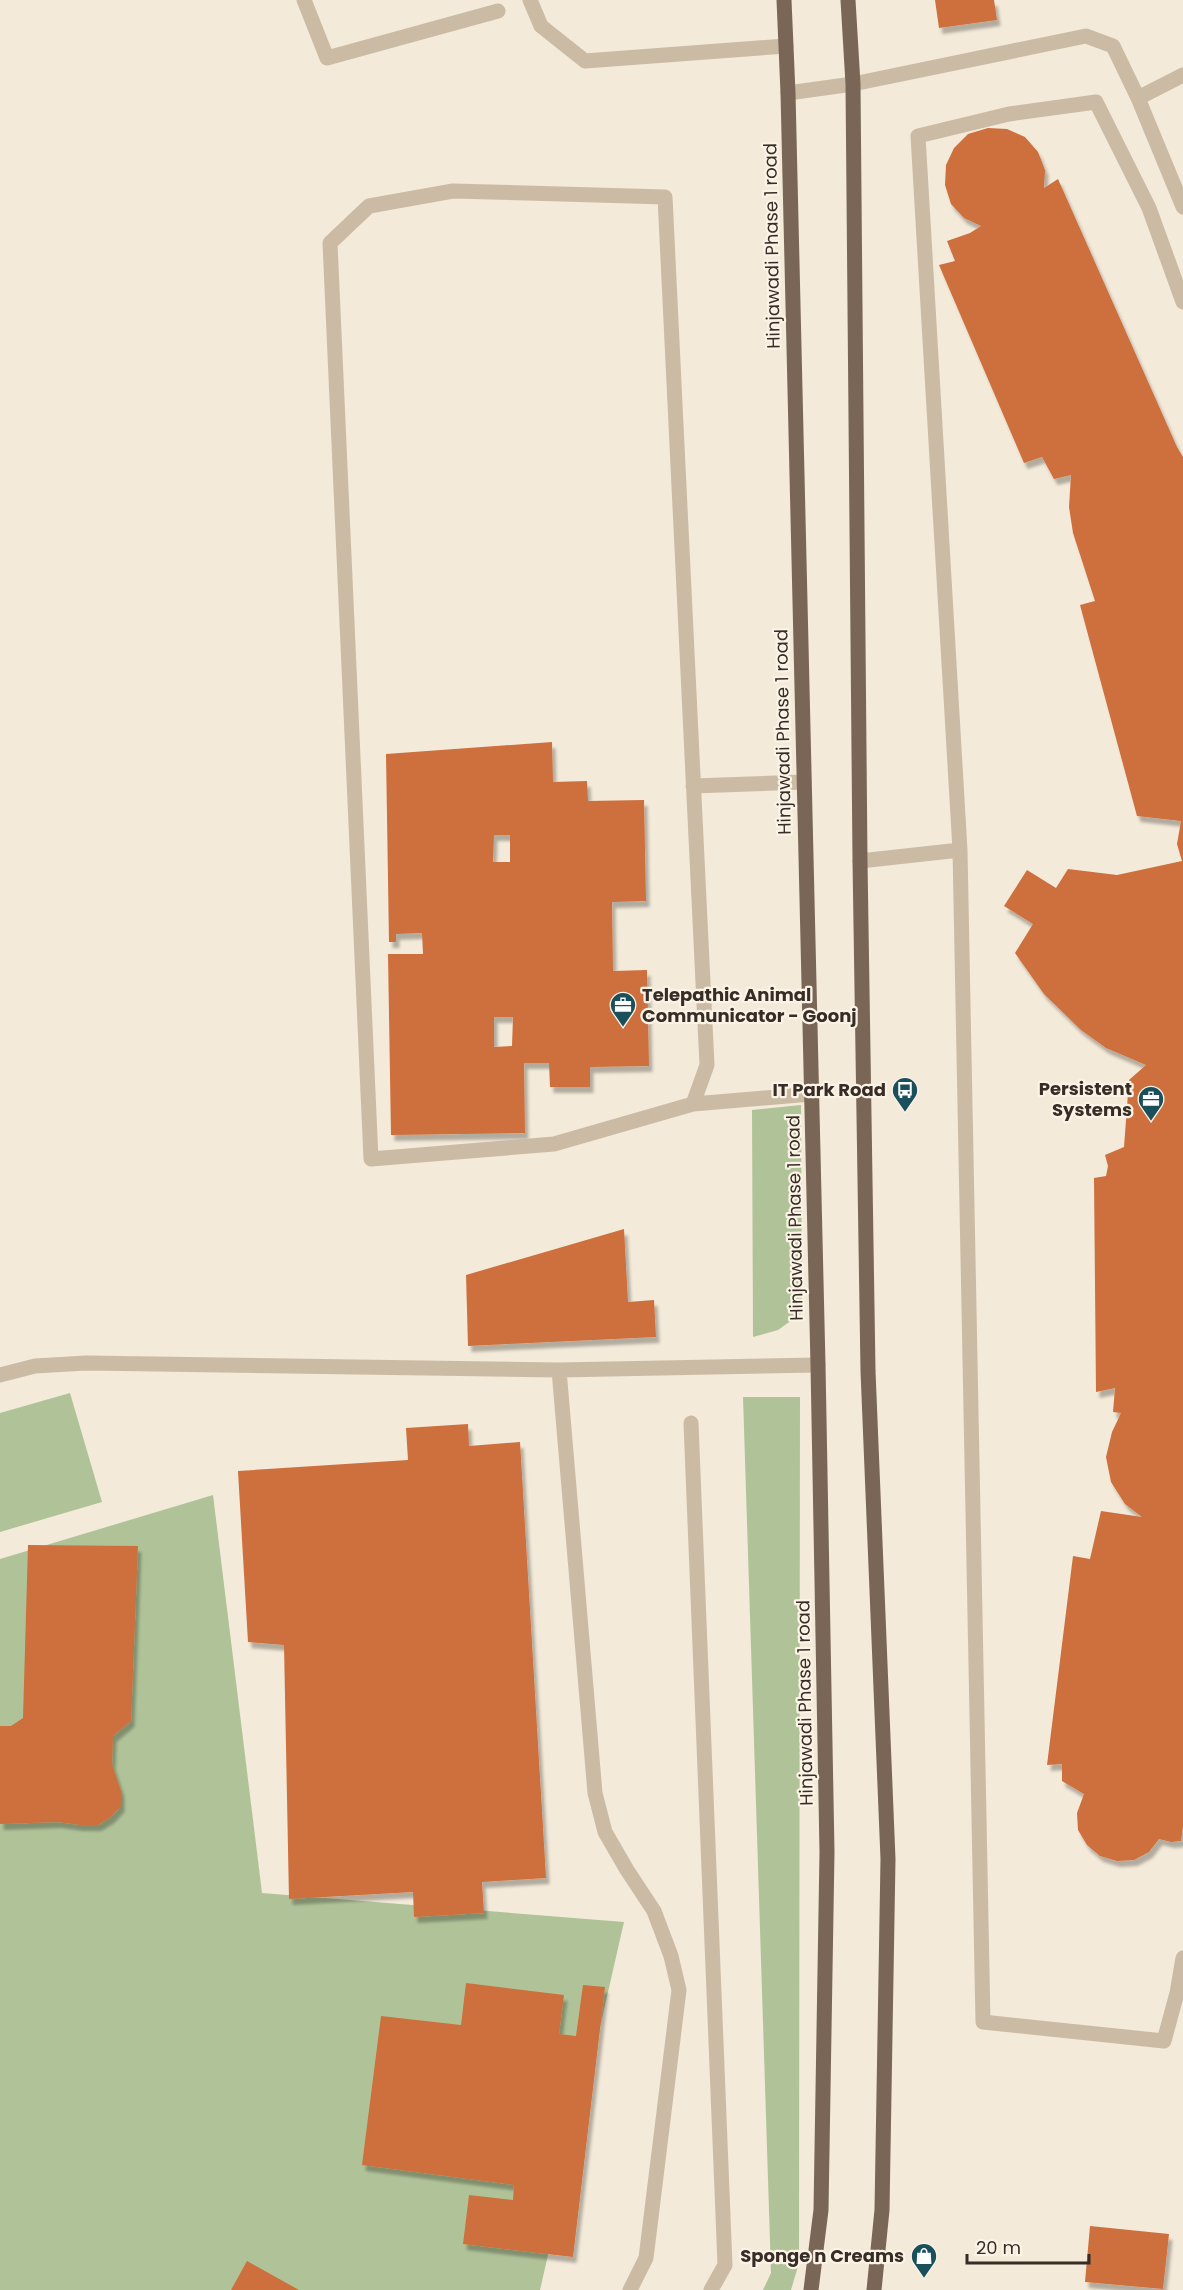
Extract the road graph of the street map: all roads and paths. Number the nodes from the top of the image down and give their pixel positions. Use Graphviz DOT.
graph roads {
  1 [pos="304,0"];
  2 [pos="530,0"];
  3 [pos="784,0"];
  4 [pos="848,0"];
  5 [pos="498,11"];
  6 [pos="786,46"];
  7 [pos="1183,75"];
  8 [pos="853,84"];
  9 [pos="788,93"];
  10 [pos="1138,99"];
  11 [pos="1183,207"];
  12 [pos="1183,302"];
  13 [pos="804,782"];
  14 [pos="693,786"];
  15 [pos="960,850"];
  16 [pos="860,861"];
  17 [pos="812,1094"];
  18 [pos="693,1104"];
  19 [pos="818,1365"];
  20 [pos="560,1370"];
  21 [pos="0,1375"];
  22 [pos="691,1423"];
  23 [pos="1183,1958"];
  24 [pos="630,2290"];
  25 [pos="711,2290"];
  26 [pos="812,2290"];
  27 [pos="874,2290"];
  1 -- 5 [label="street"];
  2 -- 6 [label="street"];
  3 -- 6 [label="main road, Hinjawadi Phase 1 road"];
  4 -- 8 [label="main road"];
  6 -- 9 [label="main road, Hinjawadi Phase 1 road"];
  7 -- 10 [label="street"];
  8 -- 9 [label="street"];
  8 -- 10 [label="street"];
  8 -- 16 [label="main road"];
  9 -- 13 [label="main road, Hinjawadi Phase 1 road"];
  10 -- 11 [label="street"];
  12 -- 15 [label="street"];
  13 -- 14 [label="street"];
  13 -- 17 [label="main road, Hinjawadi Phase 1 road"];
  14 -- 18 [label="street"];
  14 -- 18 [label="street"];
  15 -- 16 [label="street"];
  15 -- 23 [label="street"];
  16 -- 27 [label="main road"];
  17 -- 18 [label="street"];
  17 -- 19 [label="main road, Hinjawadi Phase 1 road"];
  19 -- 20 [label="street"];
  19 -- 26 [label="main road, Hinjawadi Phase 1 road"];
  20 -- 21 [label="street"];
  20 -- 24 [label="street"];
  22 -- 25 [label="street"];
}
